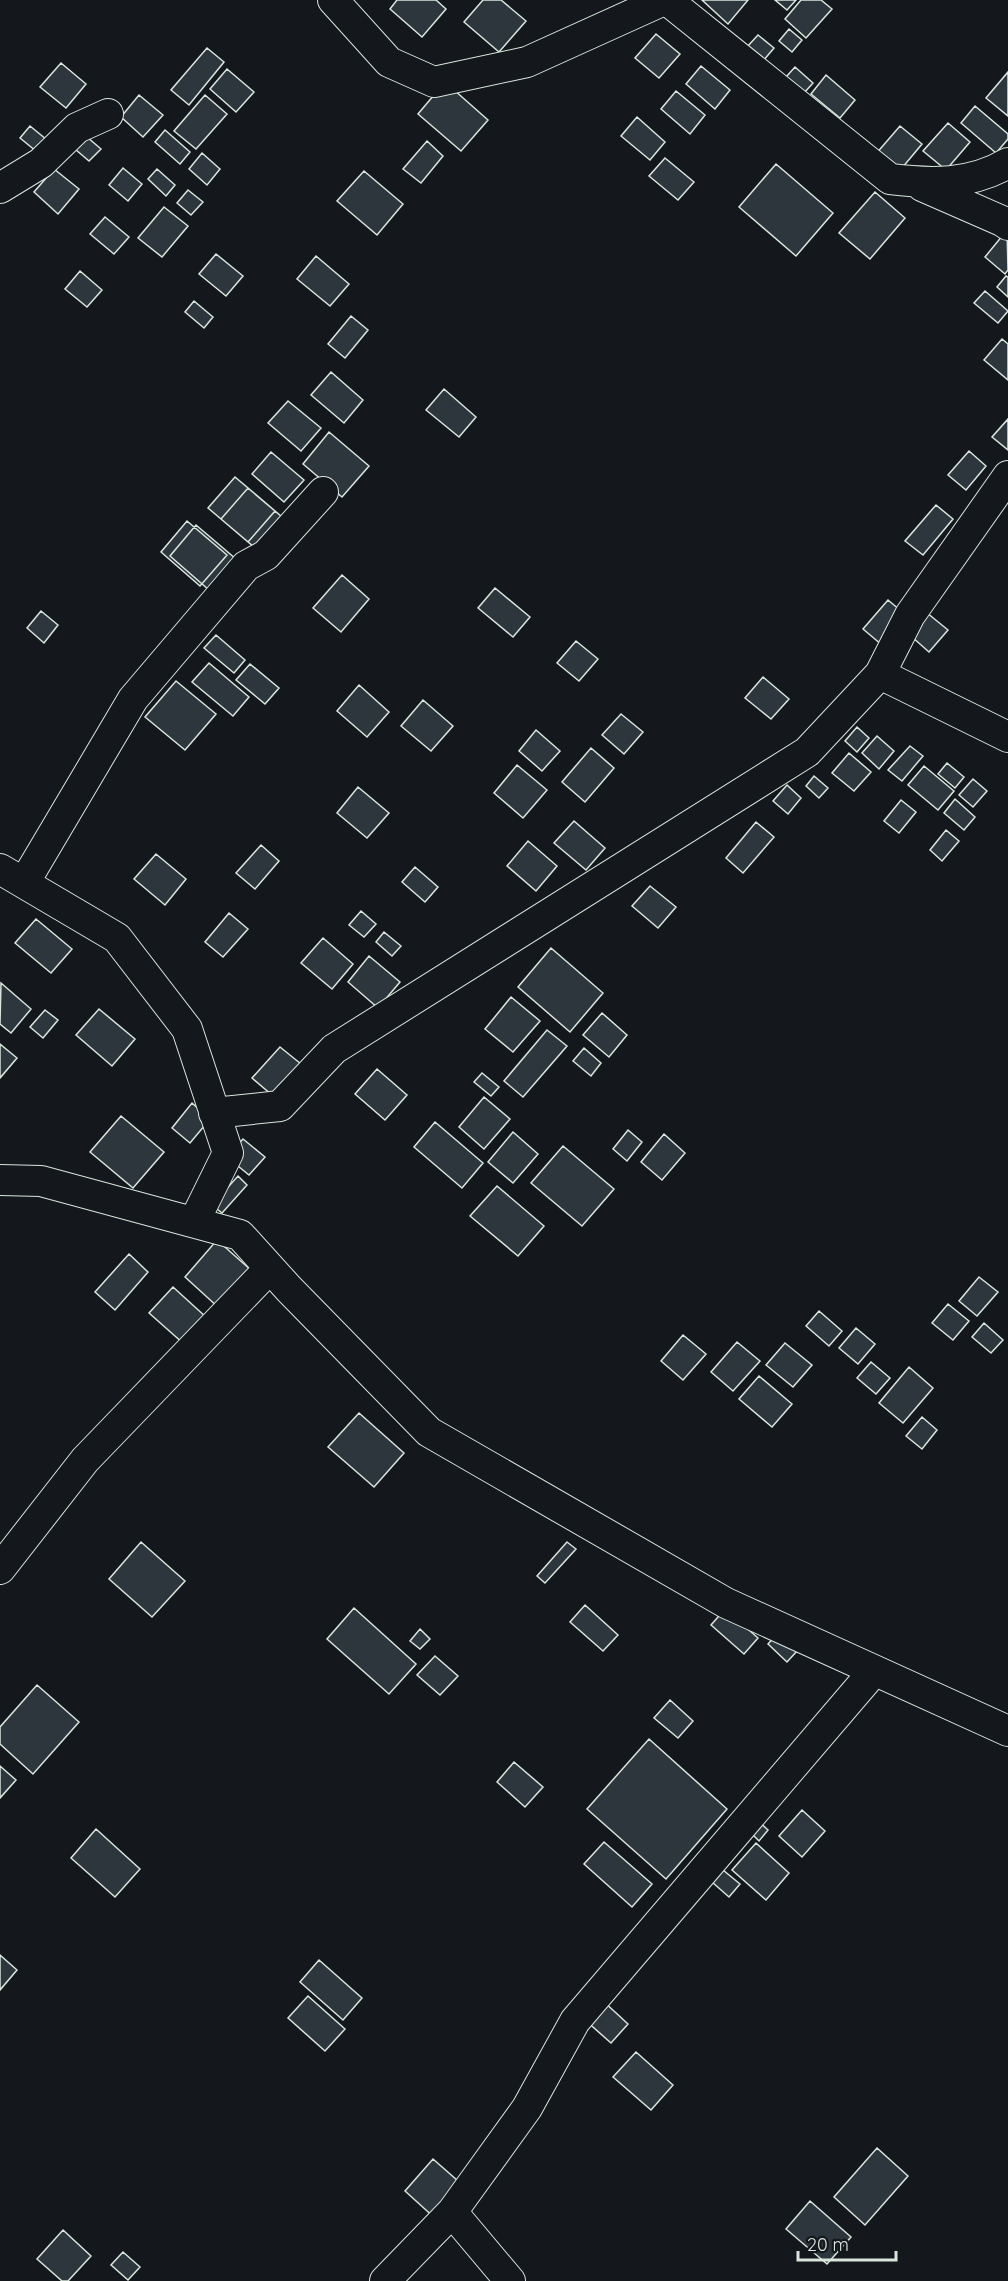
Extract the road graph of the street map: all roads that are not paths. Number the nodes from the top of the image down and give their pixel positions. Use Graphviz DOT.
graph roads {
  1 [pos="333,0"];
  2 [pos="665,0"];
  3 [pos="108,114"];
  4 [pos="1008,163"];
  5 [pos="911,182"];
  6 [pos="0,188"];
  7 [pos="1008,225"];
  8 [pos="1008,476"];
  9 [pos="323,492"];
  10 [pos="880,674"];
  11 [pos="1008,737"];
  12 [pos="12,876"];
  13 [pos="214,1113"];
  14 [pos="0,1180"];
  15 [pos="194,1222"];
  16 [pos="270,1268"];
  17 [pos="0,1569"];
  18 [pos="874,1671"];
  19 [pos="1008,1731"];
  20 [pos="452,2212"];
  21 [pos="385,2281"];
  22 [pos="510,2281"];
  1 -- 2 [label="street"];
  2 -- 5 [label="street"];
  3 -- 6 [label="street"];
  4 -- 5 [label="street"];
  5 -- 7 [label="street"];
  8 -- 10 [label="street"];
  9 -- 12 [label="street"];
  10 -- 11 [label="street"];
  10 -- 13 [label="street"];
  12 -- 13 [label="street"];
  13 -- 15 [label="street"];
  14 -- 15 [label="street"];
  15 -- 16 [label="street"];
  16 -- 17 [label="street"];
  16 -- 18 [label="street"];
  18 -- 19 [label="street"];
  18 -- 20 [label="street"];
  20 -- 21 [label="street"];
  20 -- 22 [label="street"];
}
